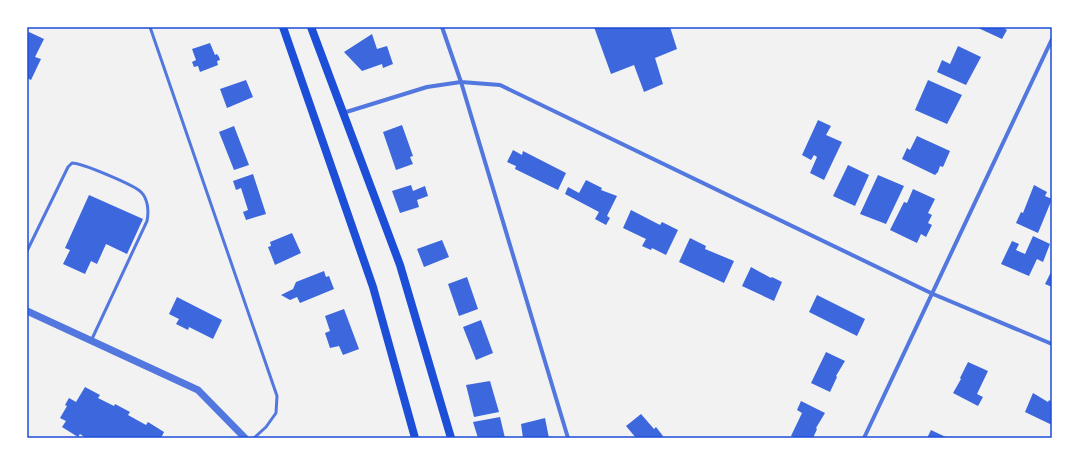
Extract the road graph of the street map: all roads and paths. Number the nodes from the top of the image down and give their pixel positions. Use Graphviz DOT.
graph roads {
  1 [pos="150,27"];
  2 [pos="283,27"];
  3 [pos="311,27"];
  4 [pos="442,27"];
  5 [pos="1052,39"];
  6 [pos="461,82"];
  7 [pos="343,113"];
  8 [pos="27,251"];
  9 [pos="933,294"];
  10 [pos="27,311"];
  11 [pos="90,340"];
  12 [pos="1052,344"];
  13 [pos="245,438"];
  14 [pos="254,438"];
  15 [pos="415,438"];
  16 [pos="451,438"];
  17 [pos="568,438"];
  18 [pos="864,438"];
  1 -- 14 [label="lane"];
  2 -- 15 [label="main road"];
  3 -- 7 [label="main road"];
  4 -- 6 [label="street"];
  5 -- 9 [label="street"];
  6 -- 7 [label="street"];
  6 -- 9 [label="street"];
  6 -- 17 [label="street"];
  7 -- 16 [label="main road"];
  8 -- 11 [label="lane"];
  9 -- 12 [label="street"];
  9 -- 18 [label="street"];
  10 -- 11 [label="street"];
  11 -- 13 [label="street"];
}
